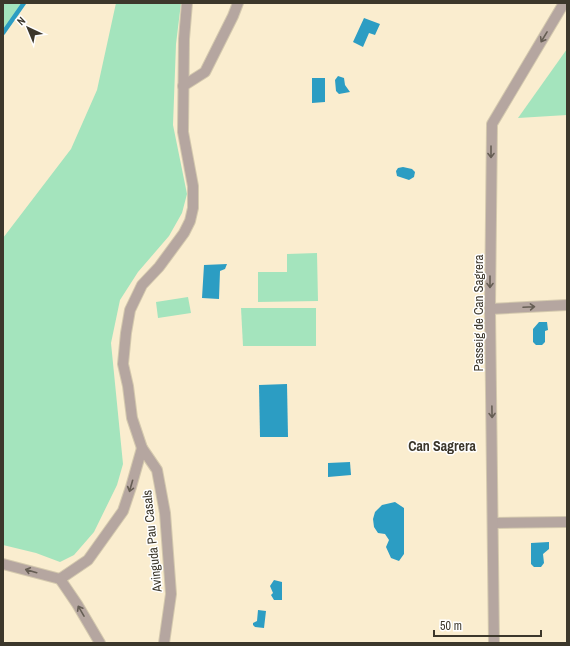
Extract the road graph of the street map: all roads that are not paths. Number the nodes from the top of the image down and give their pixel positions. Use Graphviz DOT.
graph roads {
  1 [pos="187,3"];
  2 [pos="238,3"];
  3 [pos="564,3"];
  4 [pos="183,86"];
  5 [pos="567,305"];
  6 [pos="490,309"];
  7 [pos="142,448"];
  8 [pos="567,522"];
  9 [pos="493,523"];
  10 [pos="3,564"];
  11 [pos="60,579"];
  12 [pos="100,643"];
  13 [pos="164,643"];
  14 [pos="494,643"];
  1 -- 4 [label="street, Avinguda Pau Casals"];
  2 -- 4 [label="street"];
  3 -- 6 [label="street, Passeig de Can Sagrera, one-way"];
  4 -- 7 [label="street, Avinguda Pau Casals"];
  6 -- 5 [label="street, one-way"];
  6 -- 9 [label="street, Passeig de Can Sagrera, one-way"];
  7 -- 11 [label="street, one-way"];
  7 -- 13 [label="street, Avinguda Pau Casals"];
  8 -- 9 [label="street"];
  9 -- 14 [label="street, Passeig de Can Sagrera"];
  11 -- 10 [label="street, one-way"];
  12 -- 11 [label="street, one-way"];
}
